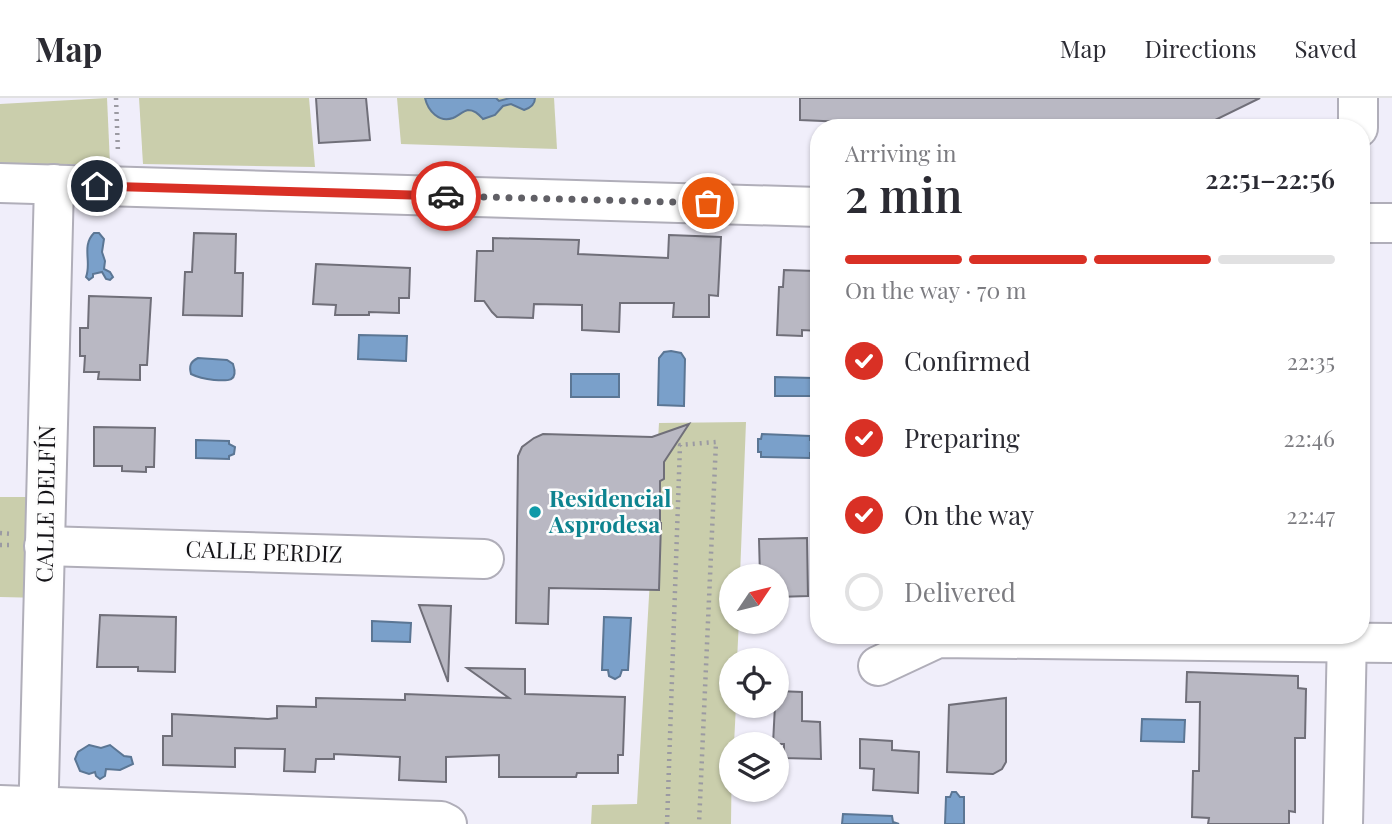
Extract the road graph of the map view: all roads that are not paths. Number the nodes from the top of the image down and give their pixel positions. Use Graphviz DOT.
graph roads {
  1 [pos="1359,98"];
  2 [pos="1358,119"];
  3 [pos="0,183"];
  4 [pos="54,184"];
  5 [pos="810,207"];
  6 [pos="1370,222"];
  7 [pos="1392,223"];
  8 [pos="44,546"];
  9 [pos="484,559"];
  10 [pos="1370,641"];
  11 [pos="1392,643"];
  12 [pos="925,644"];
  13 [pos="1347,644"];
  14 [pos="878,666"];
  15 [pos="0,805"];
  16 [pos="38,815"];
  17 [pos="447,824"];
  18 [pos="1343,824"];
  1 -- 2 [label="street"];
  3 -- 4 [label="street"];
  4 -- 5 [label="street"];
  4 -- 8 [label="street, CALLE DELFÍN"];
  6 -- 7 [label="street"];
  8 -- 9 [label="street, CALLE PERDIZ"];
  8 -- 16 [label="street, CALLE DELFÍN"];
  10 -- 11 [label="street"];
  12 -- 14 [label="street"];
  13 -- 18 [label="street"];
  15 -- 16 [label="street"];
  16 -- 17 [label="street"];
}
